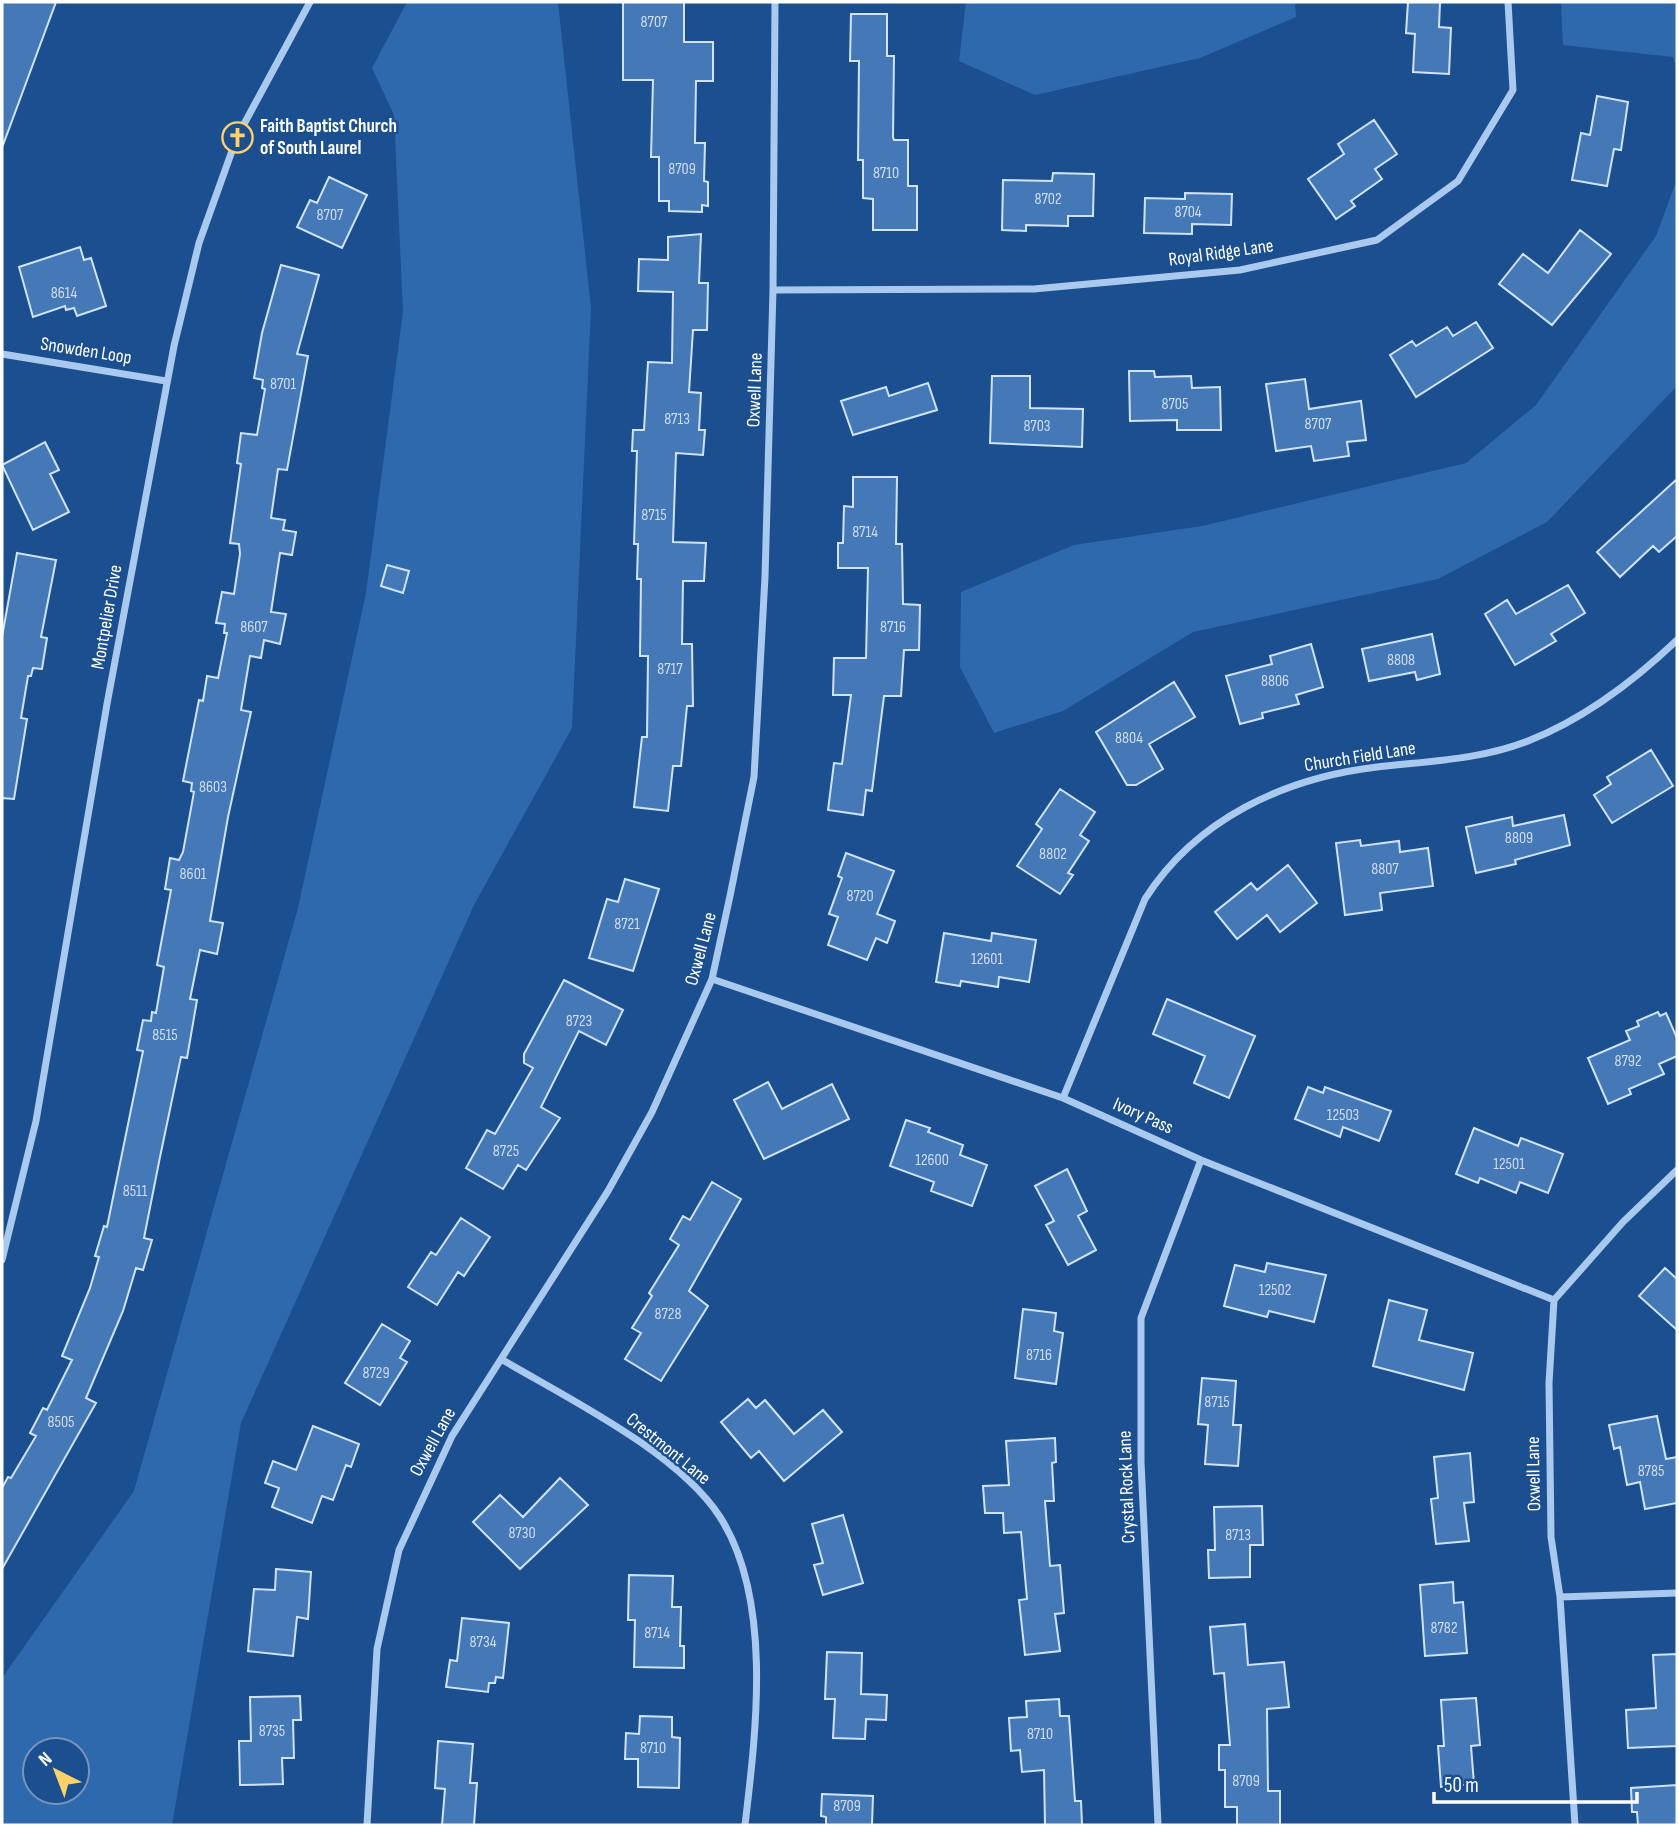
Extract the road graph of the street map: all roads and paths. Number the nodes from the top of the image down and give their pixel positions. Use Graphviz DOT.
graph roads {
  1 [pos="310,2"];
  2 [pos="775,2"];
  3 [pos="1508,2"];
  4 [pos="773,290"];
  5 [pos="2,354"];
  6 [pos="166,380"];
  7 [pos="1677,640"];
  8 [pos="712,979"];
  9 [pos="1063,1098"];
  10 [pos="1201,1160"];
  11 [pos="1677,1170"];
  12 [pos="2,1260"];
  13 [pos="1554,1300"];
  14 [pos="501,1359"];
  15 [pos="1677,1593"];
  16 [pos="1560,1597"];
  17 [pos="367,1825"];
  18 [pos="745,1825"];
  19 [pos="1158,1825"];
  20 [pos="1575,1825"];
  1 -- 6 [label="street, Montpelier Drive"];
  2 -- 4 [label="street, Oxwell Lane"];
  3 -- 4 [label="street, Royal Ridge Lane"];
  4 -- 8 [label="street, Oxwell Lane"];
  5 -- 6 [label="street, Snowden Loop"];
  6 -- 12 [label="street, Montpelier Drive"];
  7 -- 9 [label="street, Church Field Lane"];
  8 -- 9 [label="street, Ivory Pass"];
  8 -- 14 [label="street, Oxwell Lane"];
  9 -- 10 [label="street, Ivory Pass"];
  10 -- 13 [label="street, Ivory Pass"];
  10 -- 19 [label="street, Crystal Rock Lane"];
  11 -- 13 [label="street"];
  13 -- 16 [label="street, Oxwell Lane"];
  14 -- 17 [label="street, Oxwell Lane"];
  14 -- 18 [label="street, Crestmont Lane"];
  15 -- 16 [label="street"];
  16 -- 20 [label="street, Oxwell Lane"];
}
